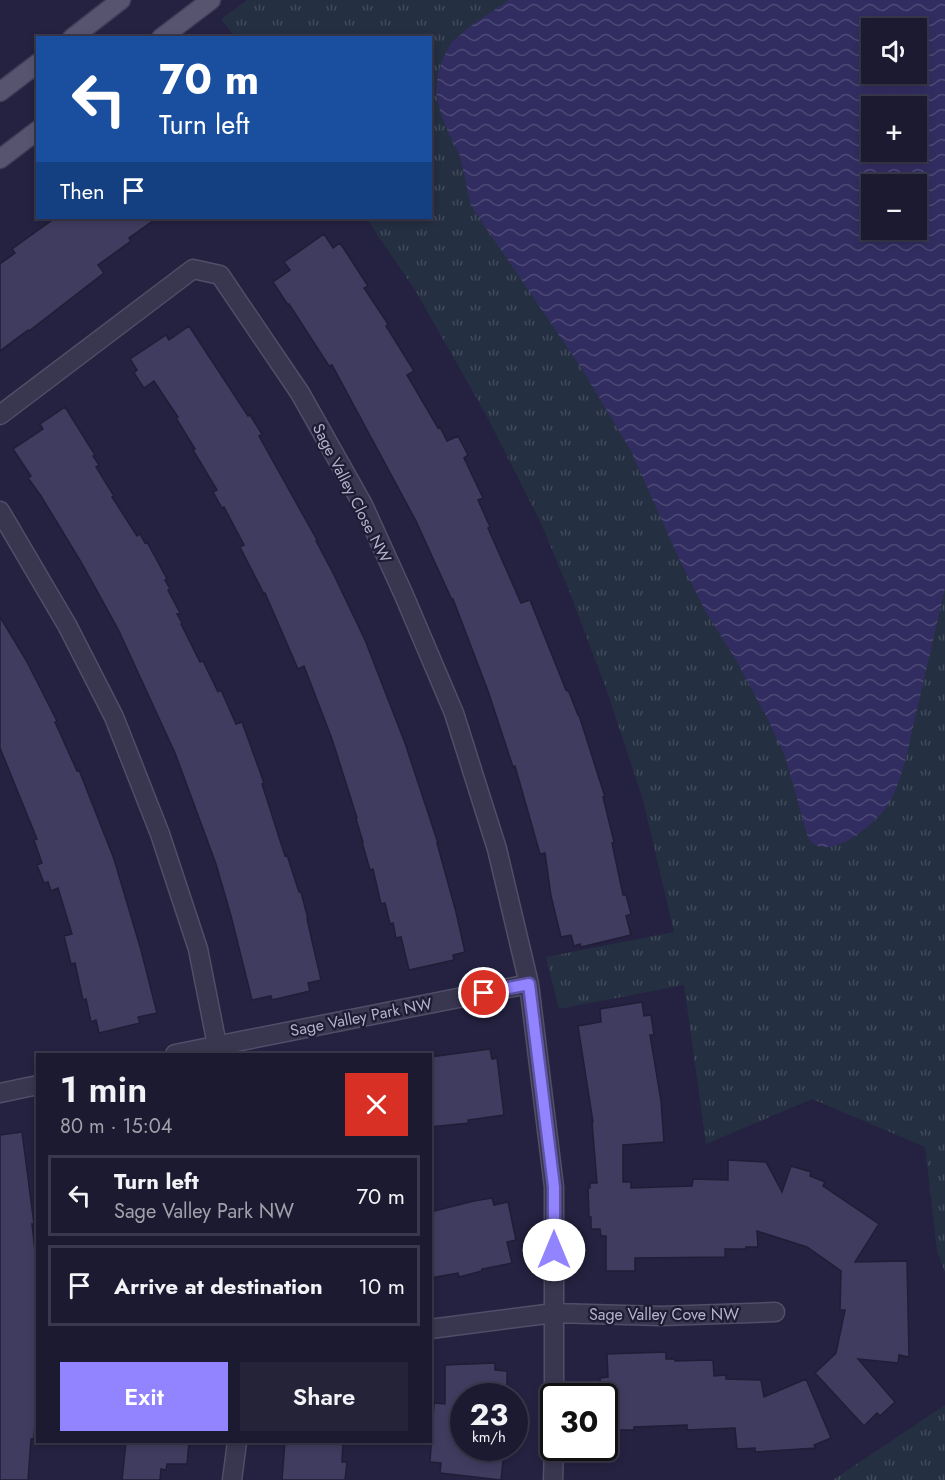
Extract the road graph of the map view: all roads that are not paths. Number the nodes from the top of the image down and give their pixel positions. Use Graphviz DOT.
graph roads {
  1 [pos="121,0"];
  2 [pos="211,0"];
  3 [pos="75,36"];
  4 [pos="164,36"];
  5 [pos="36,65"];
  6 [pos="0,92"];
  7 [pos="36,132"];
  8 [pos="0,159"];
  9 [pos="0,415"];
  10 [pos="0,511"];
  11 [pos="529,984"];
  12 [pos="217,1045"];
  13 [pos="180,1053"];
  14 [pos="36,1085"];
  15 [pos="0,1093"];
  16 [pos="775,1312"];
  17 [pos="554,1313"];
  18 [pos="432,1329"];
  19 [pos="554,1383"];
  20 [pos="237,1443"];
  21 [pos="554,1461"];
  22 [pos="232,1480"];
  23 [pos="553,1480"];
  1 -- 3 [label="main road"];
  2 -- 4 [label="main road"];
  5 -- 6 [label="main road"];
  7 -- 8 [label="main road"];
  9 -- 11 [label="street, Sage Valley Close NW"];
  10 -- 12 [label="street"];
  11 -- 12 [label="street, Sage Valley Park NW"];
  11 -- 17 [label="street"];
  12 -- 13 [label="street, Sage Valley Park NW"];
  14 -- 15 [label="street"];
  16 -- 17 [label="street, Sage Valley Cove NW"];
  17 -- 18 [label="street, Sage Valley Cove NW"];
  17 -- 19 [label="street"];
  20 -- 22 [label="street"];
  21 -- 23 [label="street"];
}
